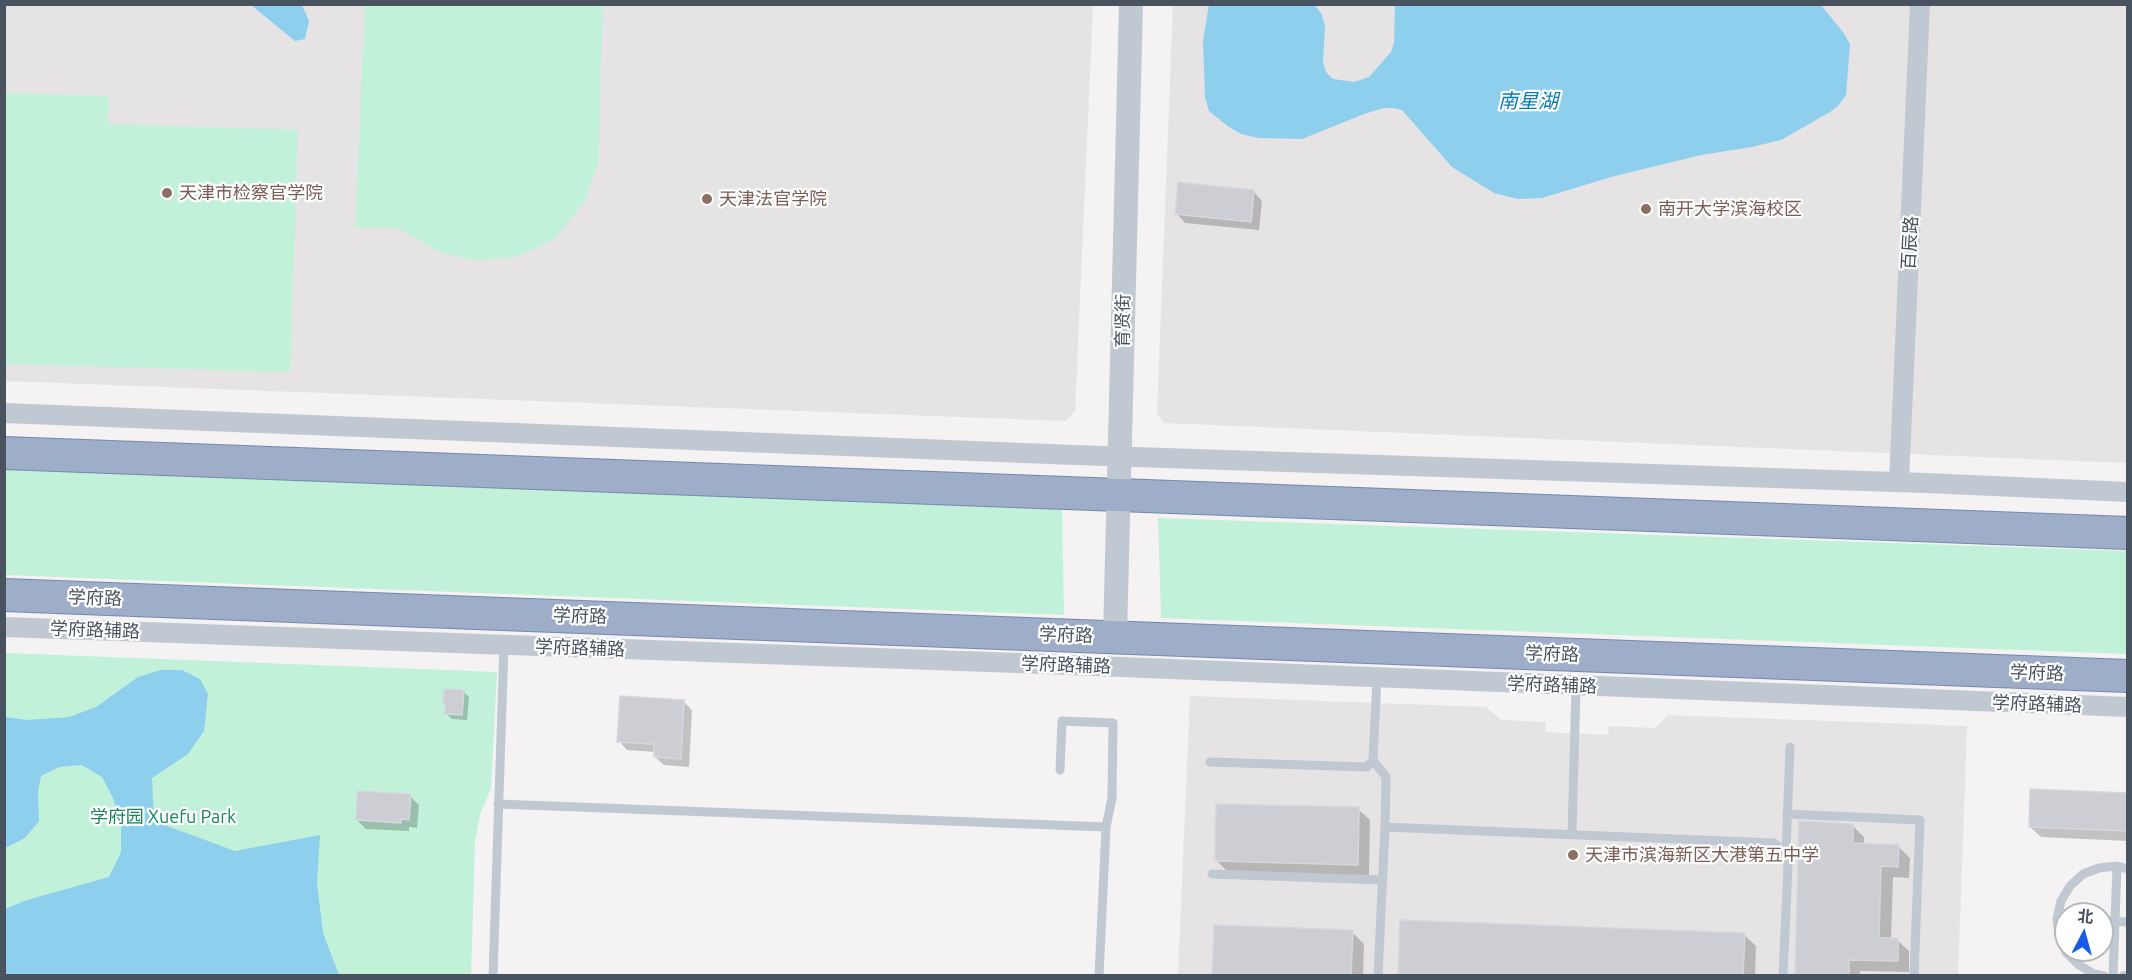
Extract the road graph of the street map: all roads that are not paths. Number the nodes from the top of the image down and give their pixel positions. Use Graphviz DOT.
graph roads {
  1 [pos="1131,4"];
  2 [pos="1920,4"];
  3 [pos="4,413"];
  4 [pos="4,453"];
  5 [pos="1120,456"];
  6 [pos="1899,482"];
  7 [pos="2127,492"];
  8 [pos="1119,496"];
  9 [pos="2127,533"];
  10 [pos="4,595"];
  11 [pos="4,627"];
  12 [pos="1115,637"];
  13 [pos="504,646"];
  14 [pos="2127,676"];
  15 [pos="1377,678"];
  16 [pos="1576,686"];
  17 [pos="2127,707"];
  18 [pos="1790,747"];
  19 [pos="1373,760"];
  20 [pos="1210,762"];
  21 [pos="1060,770"];
  22 [pos="498,804"];
  23 [pos="1787,814"];
  24 [pos="1385,826"];
  25 [pos="1106,827"];
  26 [pos="1572,834"];
  27 [pos="1786,853"];
  28 [pos="2117,866"];
  29 [pos="2127,869"];
  30 [pos="1212,874"];
  31 [pos="1383,880"];
  32 [pos="2061,902"];
  33 [pos="2115,921"];
  34 [pos="2127,922"];
  35 [pos="2076,962"];
  36 [pos="493,975"];
  37 [pos="1099,975"];
  38 [pos="1378,975"];
  39 [pos="1783,975"];
  40 [pos="1914,975"];
  41 [pos="2104,975"];
  42 [pos="2113,975"];
  43 [pos="2123,975"];
  44 [pos="2127,975"];
  1 -- 5 [label="street, 育贤街"];
  2 -- 6 [label="street, 百辰路"];
  3 -- 5 [label="street"];
  4 -- 8 [label="highway"];
  5 -- 6 [label="street"];
  5 -- 8 [label="street, 育贤街"];
  6 -- 7 [label="street"];
  8 -- 9 [label="highway"];
  8 -- 12 [label="street, 育贤街"];
  10 -- 12 [label="highway, 学府路"];
  11 -- 13 [label="street, 学府路辅路"];
  12 -- 14 [label="highway, 学府路"];
  13 -- 15 [label="street, 学府路辅路"];
  13 -- 22 [label="lane"];
  15 -- 16 [label="street, 学府路辅路"];
  15 -- 19 [label="lane"];
  16 -- 17 [label="street, 学府路辅路"];
  16 -- 26 [label="lane"];
  18 -- 23 [label="lane"];
  19 -- 20 [label="lane"];
  19 -- 24 [label="lane"];
  21 -- 25 [label="lane"];
  22 -- 25 [label="lane"];
  22 -- 36 [label="lane"];
  23 -- 27 [label="lane"];
  23 -- 40 [label="lane"];
  24 -- 26 [label="lane"];
  24 -- 31 [label="lane"];
  25 -- 37 [label="lane"];
  26 -- 27 [label="lane"];
  27 -- 39 [label="lane"];
  28 -- 29 [label="lane"];
  28 -- 32 [label="lane"];
  28 -- 33 [label="lane"];
  30 -- 31 [label="lane"];
  31 -- 38 [label="lane"];
  33 -- 34 [label="lane"];
  33 -- 42 [label="lane"];
  35 -- 41 [label="lane"];
  43 -- 44 [label="lane"];
}
